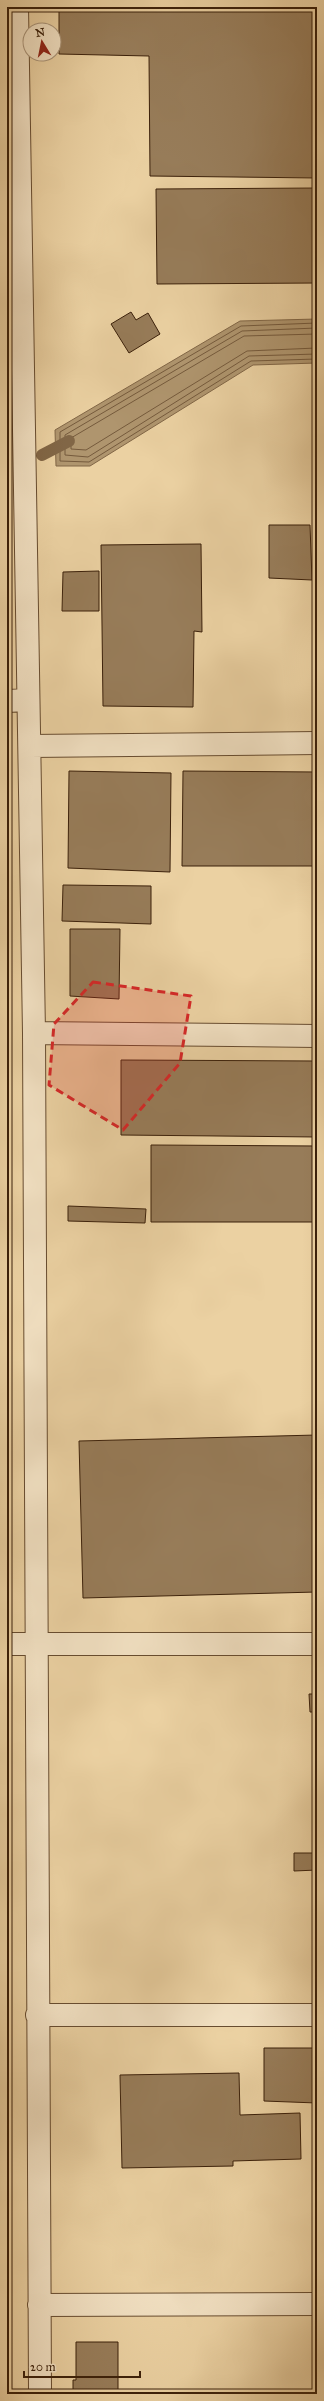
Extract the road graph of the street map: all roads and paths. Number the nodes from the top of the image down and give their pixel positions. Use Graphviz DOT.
graph roads {
  1 [pos="17,7"];
  2 [pos="17,700"];
  3 [pos="317,743"];
  4 [pos="30,746"];
  5 [pos="34,1033"];
  6 [pos="317,1036"];
  7 [pos="38,1643"];
  8 [pos="7,1644"];
  9 [pos="317,1644"];
  10 [pos="317,2014"];
  11 [pos="37,2015"];
  12 [pos="317,2304"];
  13 [pos="39,2305"];
  14 [pos="40,2394"];
  1 -- 2 [label="street"];
  2 -- 4 [label="street"];
  3 -- 4 [label="street"];
  4 -- 5 [label="street"];
  5 -- 6 [label="street"];
  5 -- 7 [label="street"];
  7 -- 8 [label="street"];
  7 -- 9 [label="street"];
  7 -- 11 [label="street"];
  10 -- 11 [label="street"];
  11 -- 13 [label="street"];
  12 -- 13 [label="street"];
  13 -- 14 [label="street"];
}
